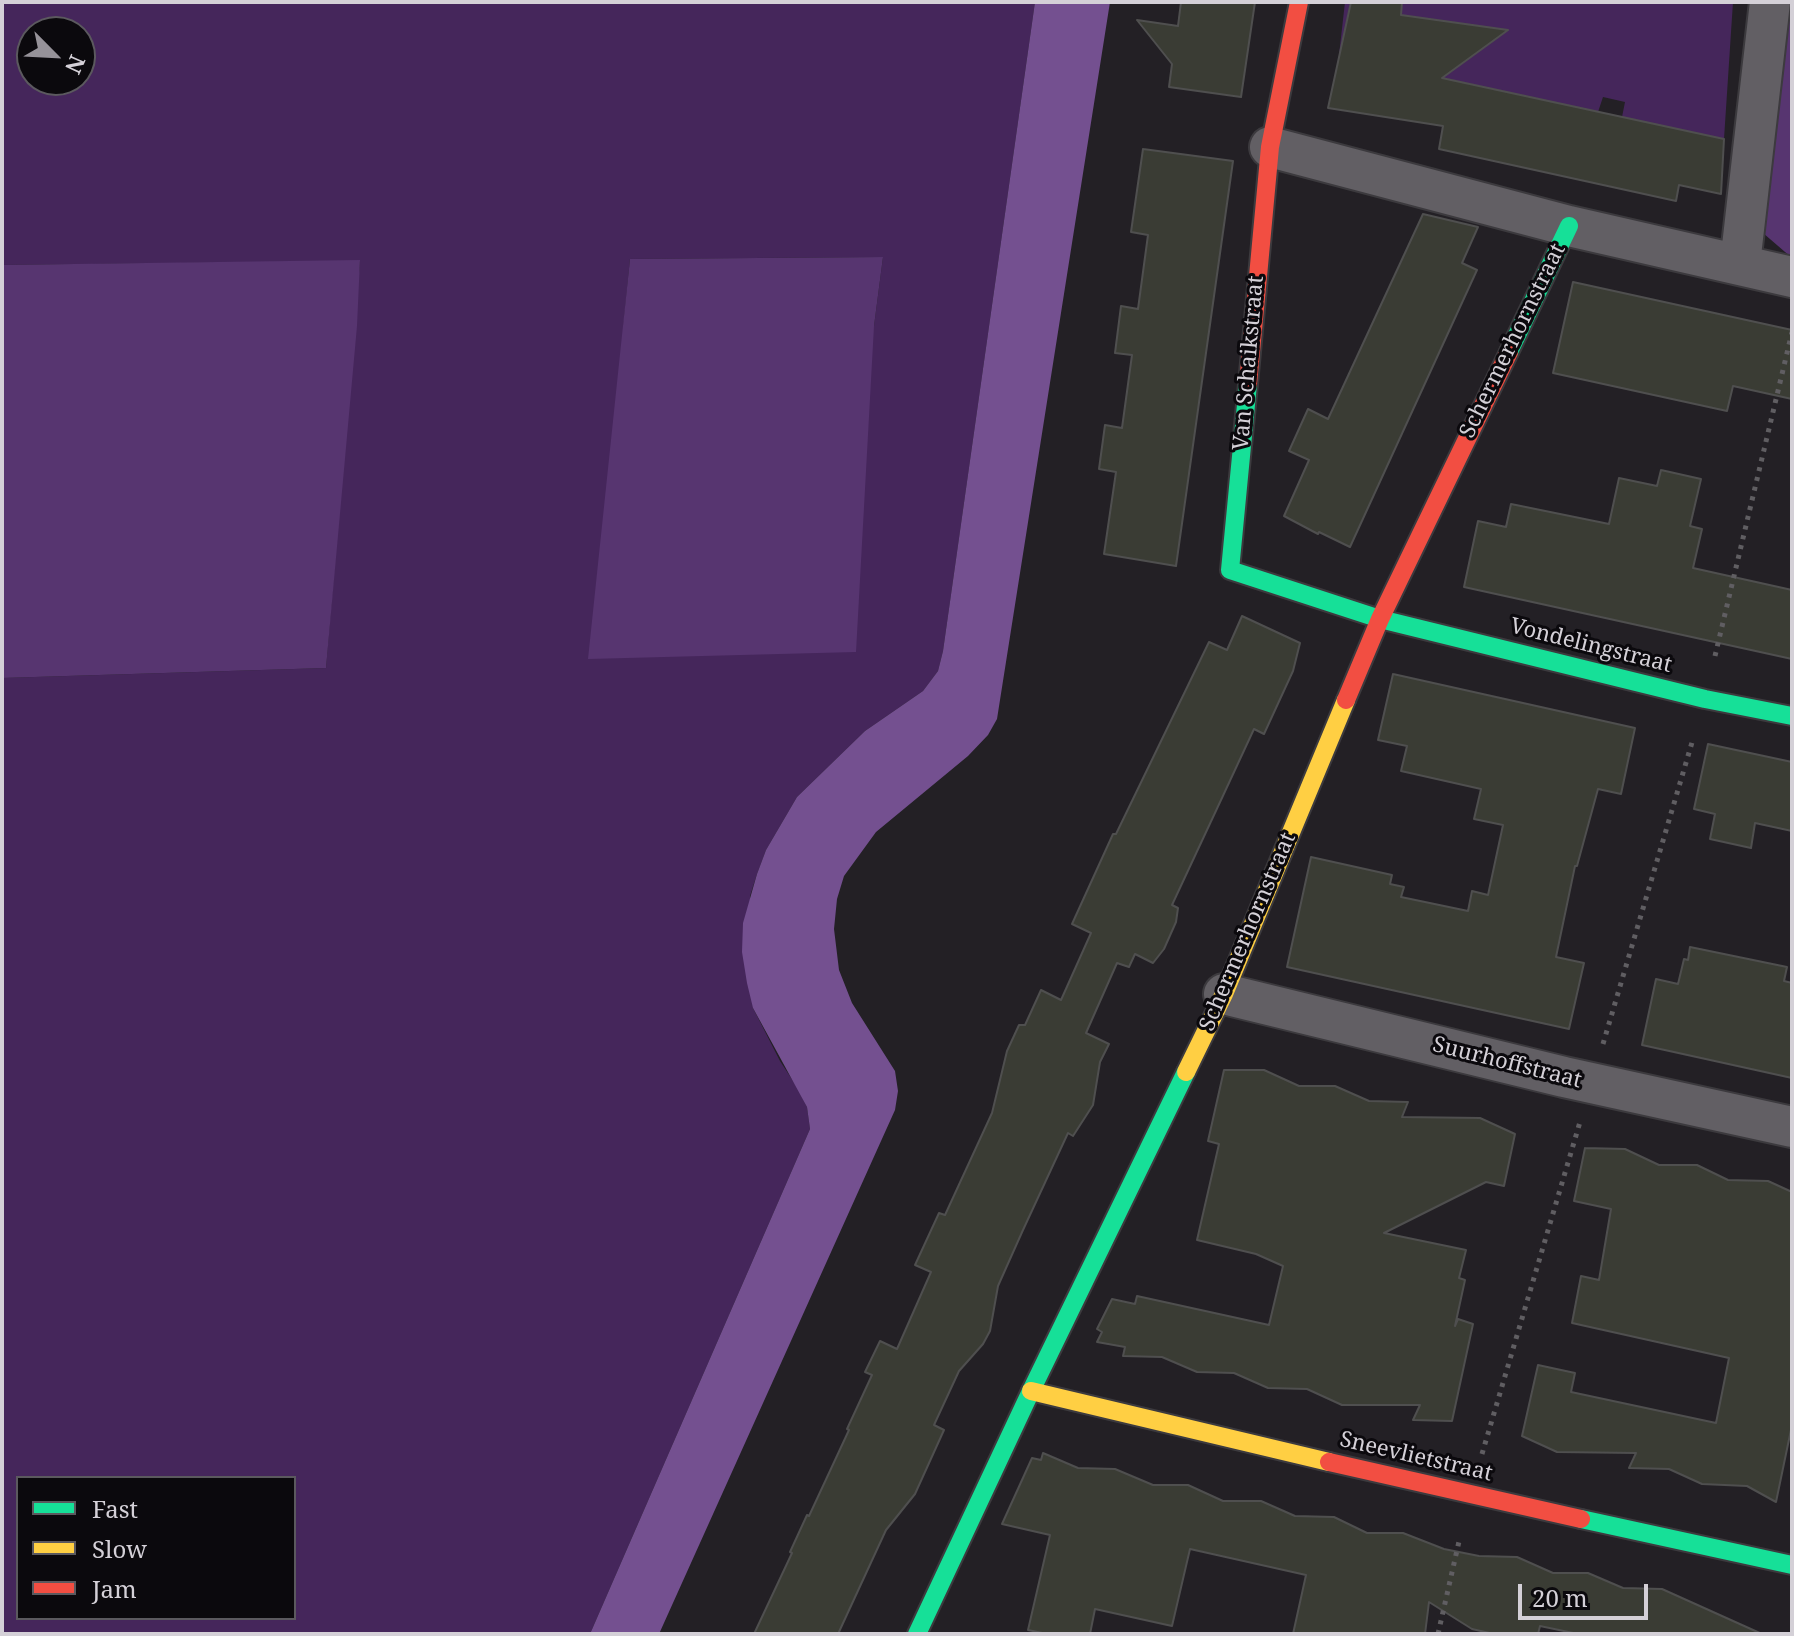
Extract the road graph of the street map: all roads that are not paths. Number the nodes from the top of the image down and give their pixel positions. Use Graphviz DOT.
graph roads {
  1 [pos="1299,2"];
  2 [pos="1770,2"];
  3 [pos="1270,147"];
  4 [pos="1569,226"];
  5 [pos="1740,264"];
  6 [pos="1792,277"];
  7 [pos="1380,619"];
  8 [pos="1792,716"];
  9 [pos="1224,994"];
  10 [pos="1792,1127"];
  11 [pos="1031,1391"];
  12 [pos="1792,1565"];
  13 [pos="917,1634"];
  1 -- 3 [label="street, Van Schaikstraat"];
  2 -- 5 [label="street"];
  3 -- 4 [label="street, Schermerhornstraat"];
  3 -- 7 [label="street, Van Schaikstraat"];
  4 -- 5 [label="street, Schermerhornstraat"];
  4 -- 7 [label="street, Schermerhornstraat"];
  5 -- 6 [label="street, Schermerhornstraat"];
  7 -- 8 [label="street, Vondelingstraat"];
  7 -- 9 [label="street, Schermerhornstraat"];
  9 -- 10 [label="street, Suurhoffstraat"];
  9 -- 11 [label="street, Schermerhornstraat"];
  11 -- 12 [label="street, Sneevlietstraat"];
  11 -- 13 [label="street, Schermerhornstraat"];
}
